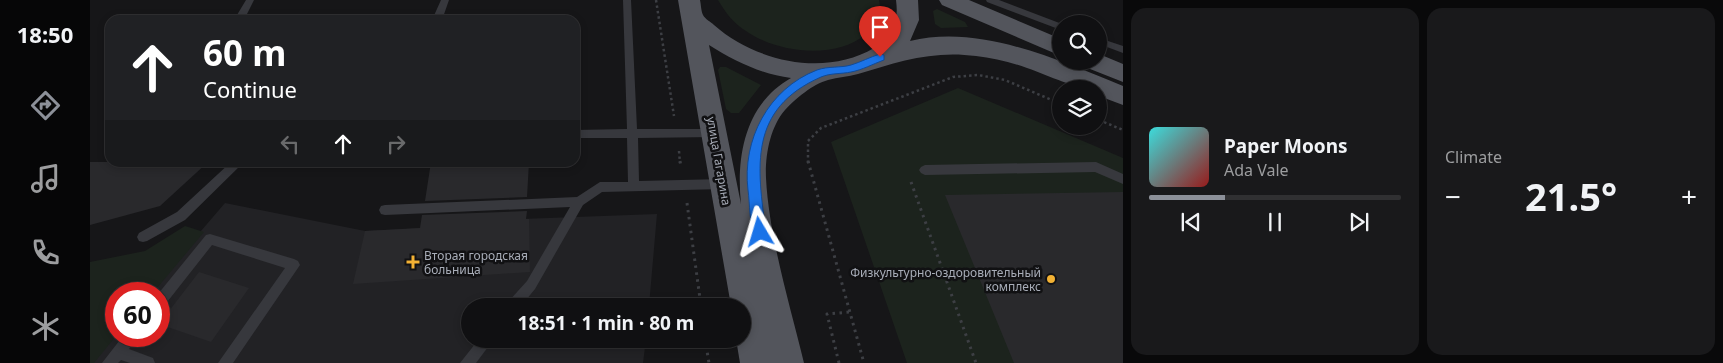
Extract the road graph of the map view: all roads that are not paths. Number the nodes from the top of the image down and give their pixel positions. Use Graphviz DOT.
graph roads {
  1 [pos="250,0"];
  2 [pos="445,0"];
  3 [pos="627,0"];
  4 [pos="907,0"];
  5 [pos="990,0"];
  6 [pos="960,2"];
  7 [pos="692,9"];
  8 [pos="242,15"];
  9 [pos="439,15"];
  10 [pos="1052,24"];
  11 [pos="1052,44"];
  12 [pos="1107,44"];
  13 [pos="1123,50"];
  14 [pos="880,57"];
  15 [pos="1107,67"];
  16 [pos="820,73"];
  17 [pos="1123,73"];
  18 [pos="1123,96"];
  19 [pos="714,133"];
  20 [pos="580,134"];
  21 [pos="633,134"];
  22 [pos="234,167"];
  23 [pos="925,170"];
  24 [pos="1123,179"];
  25 [pos="724,184"];
  26 [pos="634,185"];
  27 [pos="579,202"];
  28 [pos="385,210"];
  29 [pos="143,237"];
  30 [pos="170,288"];
  31 [pos="520,298"];
  32 [pos="122,347"];
  33 [pos="480,348"];
  34 [pos="118,352"];
  35 [pos="109,363"];
  36 [pos="148,363"];
  37 [pos="225,363"];
  38 [pos="467,363"];
  39 [pos="757,363"];
  40 [pos="787,363"];
  1 -- 8 [label="lane"];
  2 -- 9 [label="lane"];
  3 -- 21 [label="lane"];
  4 -- 14 [label="main road"];
  5 -- 10 [label="lane"];
  6 -- 11 [label="main road"];
  7 -- 16 [label="main road"];
  7 -- 19 [label="main road, улица Гагарина"];
  12 -- 13 [label="lane"];
  14 -- 16 [label="main road"];
  14 -- 18 [label="main road"];
  15 -- 17 [label="main road"];
  16 -- 40 [label="main road"];
  19 -- 21 [label="lane"];
  19 -- 25 [label="main road, улица Гагарина"];
  20 -- 21 [label="lane"];
  21 -- 26 [label="lane"];
  22 -- 29 [label="lane"];
  23 -- 24 [label="lane"];
  25 -- 26 [label="lane"];
  25 -- 39 [label="main road, улица Гагарина"];
  26 -- 27 [label="lane"];
  27 -- 28 [label="lane"];
  27 -- 31 [label="lane"];
  30 -- 37 [label="lane"];
  32 -- 34 [label="lane"];
  33 -- 38 [label="lane"];
  34 -- 35 [label="lane"];
  34 -- 36 [label="lane"];
}
